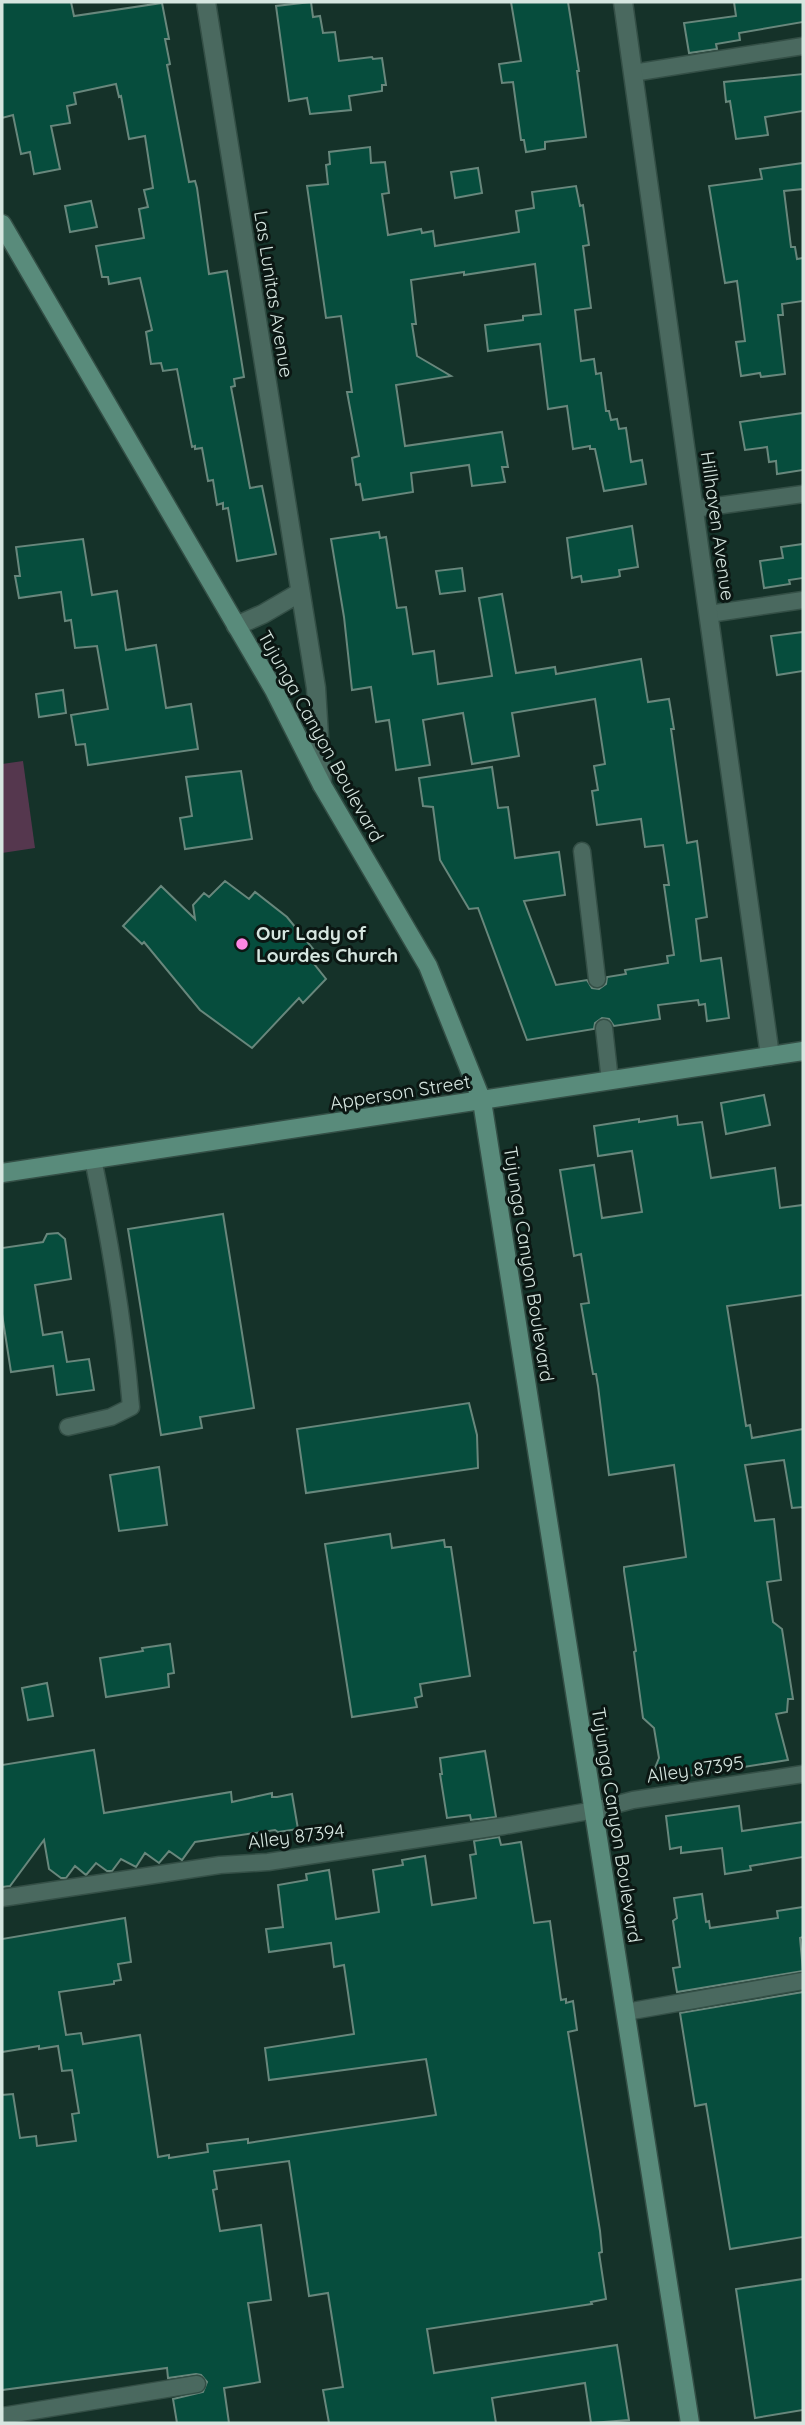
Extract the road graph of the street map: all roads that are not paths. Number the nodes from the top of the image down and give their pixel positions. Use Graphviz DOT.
graph roads {
  1 [pos="206,2"];
  2 [pos="623,2"];
  3 [pos="803,46"];
  4 [pos="633,73"];
  5 [pos="2,224"];
  6 [pos="803,494"];
  7 [pos="694,509"];
  8 [pos="299,593"];
  9 [pos="803,600"];
  10 [pos="709,614"];
  11 [pos="236,626"];
  12 [pos="321,785"];
  13 [pos="582,851"];
  14 [pos="597,979"];
  15 [pos="604,1027"];
  16 [pos="803,1051"];
  17 [pos="770,1056"];
  18 [pos="610,1081"];
  19 [pos="482,1101"];
  20 [pos="93,1159"];
  21 [pos="2,1173"];
  22 [pos="68,1427"];
  23 [pos="803,1774"];
  24 [pos="595,1810"];
  25 [pos="2,1898"];
  26 [pos="803,1981"];
  27 [pos="626,2012"];
  28 [pos="197,2384"];
  29 [pos="2,2416"];
  30 [pos="691,2423"];
  1 -- 8 [label="street, Las Lunitas Avenue"];
  2 -- 4 [label="street, Hillhaven Avenue"];
  3 -- 4 [label="lane"];
  4 -- 7 [label="street, Hillhaven Avenue"];
  5 -- 11 [label="main road, Tujunga Canyon Boulevard"];
  6 -- 7 [label="lane"];
  7 -- 10 [label="street, Hillhaven Avenue"];
  8 -- 11 [label="street"];
  8 -- 12 [label="street, Las Lunitas Avenue"];
  9 -- 10 [label="lane"];
  10 -- 17 [label="street, Hillhaven Avenue"];
  11 -- 12 [label="main road, Tujunga Canyon Boulevard"];
  12 -- 19 [label="main road, Tujunga Canyon Boulevard"];
  13 -- 14 [label="lane"];
  15 -- 18 [label="lane"];
  16 -- 17 [label="main road, Apperson Street"];
  17 -- 18 [label="main road, Apperson Street"];
  18 -- 19 [label="main road, Apperson Street"];
  19 -- 20 [label="main road, Apperson Street"];
  19 -- 24 [label="main road, Tujunga Canyon Boulevard"];
  20 -- 21 [label="main road, Apperson Street"];
  20 -- 22 [label="lane"];
  23 -- 24 [label="lane, Alley 87395"];
  24 -- 25 [label="lane, Alley 87394"];
  24 -- 27 [label="main road, Tujunga Canyon Boulevard"];
  26 -- 27 [label="lane"];
  27 -- 30 [label="main road, Tujunga Canyon Boulevard"];
  28 -- 29 [label="lane"];
}
